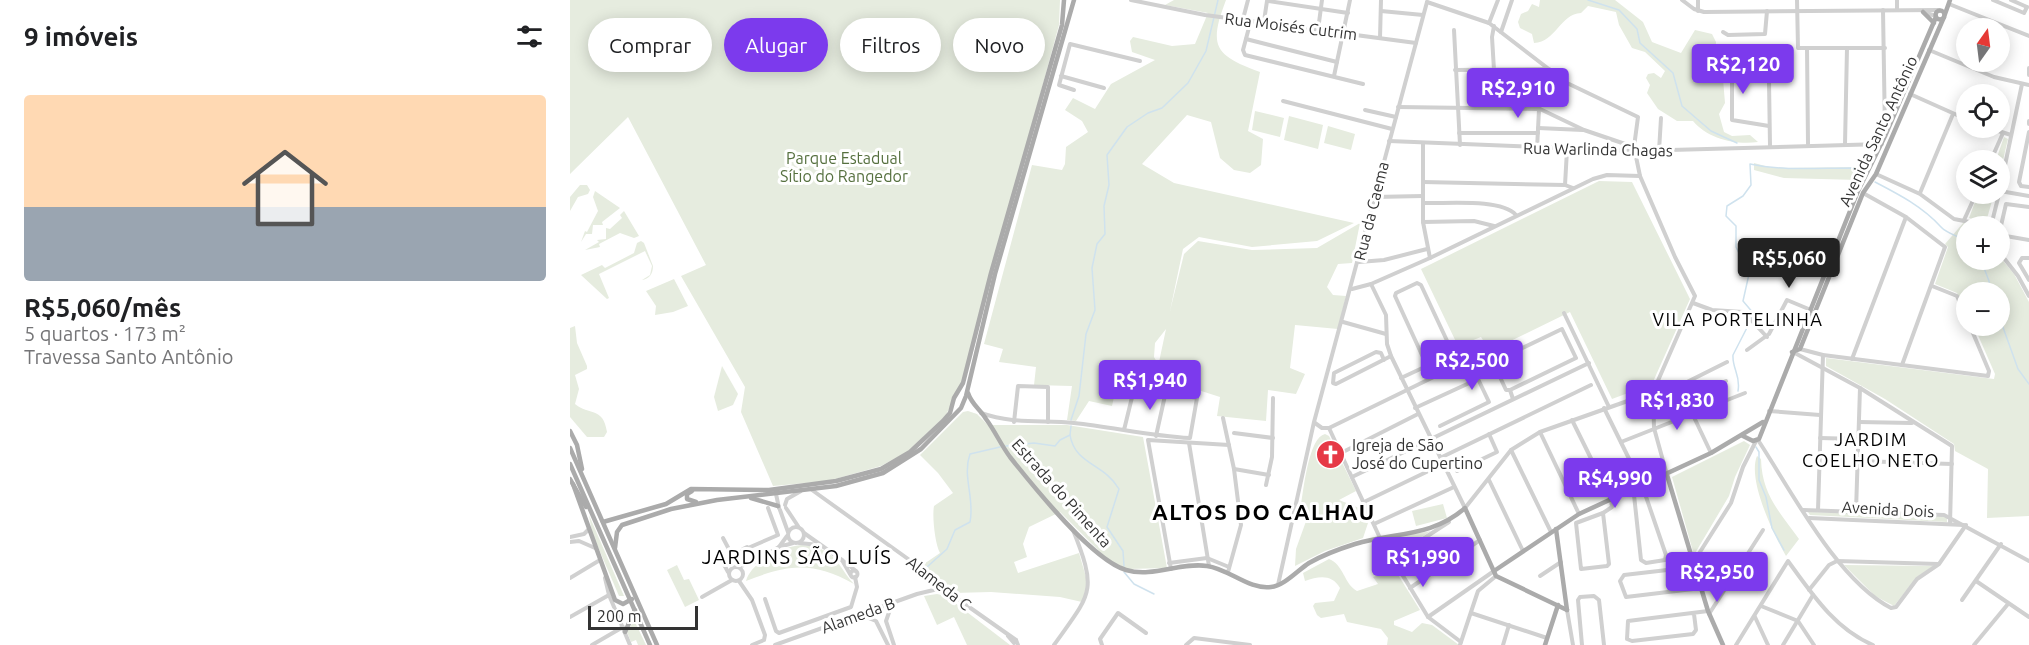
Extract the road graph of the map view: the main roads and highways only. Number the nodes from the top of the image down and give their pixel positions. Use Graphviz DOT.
graph roads {
  1 [pos="1064,0"];
  2 [pos="1074,0"];
  3 [pos="1949,2"];
  4 [pos="1923,12"];
  5 [pos="1940,14"];
  6 [pos="1934,23"];
  7 [pos="1860,192"];
  8 [pos="1792,352"];
  9 [pos="968,388"];
  10 [pos="958,392"];
  11 [pos="966,396"];
  12 [pos="961,408"];
  13 [pos="979,411"];
  14 [pos="1769,411"];
  15 [pos="570,431"];
  16 [pos="1752,431"];
  17 [pos="1753,439"];
  18 [pos="570,448"];
  19 [pos="570,464"];
  20 [pos="1666,475"];
  21 [pos="584,477"];
  22 [pos="570,479"];
  23 [pos="573,484"];
  24 [pos="739,487"];
  25 [pos="748,497"];
  26 [pos="717,500"];
  27 [pos="779,508"];
  28 [pos="595,519"];
  29 [pos="603,522"];
  30 [pos="1554,530"];
  31 [pos="1083,538"];
  32 [pos="1077,540"];
  33 [pos="615,548"];
  34 [pos="1495,573"];
  35 [pos="635,594"];
  36 [pos="631,600"];
  37 [pos="1558,605"];
  38 [pos="635,610"];
  39 [pos="624,630"];
  40 [pos="650,645"];
  41 [pos="657,645"];
  42 [pos="1545,645"];
  43 [pos="1724,645"];
  1 -- 10 [label="main road"];
  2 -- 9 [label="main road"];
  3 -- 5 [label="main road"];
  4 -- 6 [label="main road"];
  5 -- 6 [label="main road, Avenida Santo Antônio"];
  5 -- 7 [label="main road, Avenida Santo Antônio"];
  6 -- 7 [label="main road, Avenida Santo Antônio"];
  7 -- 8 [label="main road, Avenida Santo Antônio"];
  7 -- 8 [label="main road, Avenida Santo Antônio"];
  8 -- 14 [label="main road, Avenida Santo Antônio"];
  9 -- 11 [label="main road"];
  9 -- 13 [label="main road, Estrada do Pimenta"];
  10 -- 11 [label="main road"];
  10 -- 24 [label="main road"];
  11 -- 12 [label="main road"];
  12 -- 13 [label="main road"];
  12 -- 25 [label="main road"];
  13 -- 31 [label="main road, Estrada do Pimenta"];
  14 -- 16 [label="main road, Avenida Santo Antônio"];
  14 -- 17 [label="main road, Avenida Santo Antônio"];
  15 -- 21 [label="main road"];
  16 -- 17 [label="main road"];
  16 -- 17 [label="main road"];
  17 -- 20 [label="main road"];
  18 -- 21 [label="main road"];
  19 -- 28 [label="main road"];
  20 -- 30 [label="main road"];
  20 -- 43 [label="main road"];
  21 -- 29 [label="main road"];
  22 -- 23 [label="main road"];
  23 -- 28 [label="main road"];
  23 -- 36 [label="main road"];
  24 -- 26 [label="main road"];
  24 -- 29 [label="main road"];
  25 -- 26 [label="main road"];
  25 -- 27 [label="main road"];
  26 -- 33 [label="main road"];
  28 -- 36 [label="main road"];
  29 -- 33 [label="main road"];
  30 -- 34 [label="main road"];
  30 -- 37 [label="main road"];
  31 -- 32 [label="main road"];
  31 -- 34 [label="main road, Estrada do Pimenta"];
  33 -- 35 [label="main road"];
  34 -- 37 [label="main road"];
  35 -- 36 [label="main road"];
  35 -- 41 [label="main road"];
  36 -- 38 [label="main road"];
  37 -- 42 [label="main road"];
  38 -- 39 [label="main road"];
  38 -- 40 [label="main road"];
}
